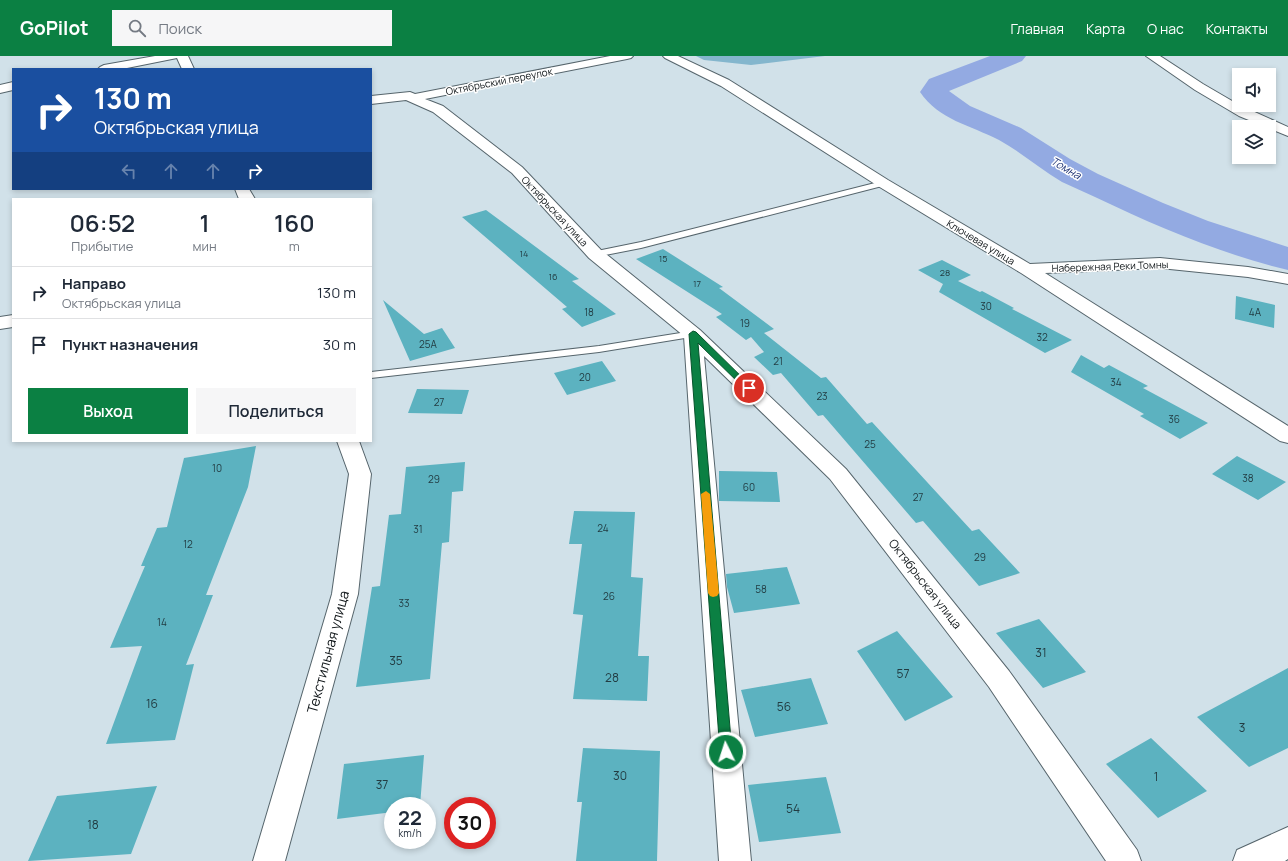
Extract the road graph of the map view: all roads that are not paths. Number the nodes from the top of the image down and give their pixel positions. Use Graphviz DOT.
graph roads {
  1 [pos="173,56"];
  2 [pos="182,56"];
  3 [pos="627,56"];
  4 [pos="669,56"];
  5 [pos="1152,56"];
  6 [pos="109,68"];
  7 [pos="188,68"];
  8 [pos="12,86"];
  9 [pos="0,89"];
  10 [pos="411,98"];
  11 [pos="372,100"];
  12 [pos="1288,132"];
  13 [pos="883,182"];
  14 [pos="595,254"];
  15 [pos="1027,269"];
  16 [pos="1288,279"];
  17 [pos="12,321"];
  18 [pos="0,323"];
  19 [pos="693,334"];
  20 [pos="372,375"];
  21 [pos="1288,436"];
  22 [pos="348,442"];
  23 [pos="1288,844"];
  24 [pos="269,861"];
  25 [pos="735,861"];
  26 [pos="1125,861"];
  27 [pos="1249,861"];
  1 -- 6 [label="street"];
  2 -- 7 [label="street"];
  3 -- 10 [label="street, Октябрьский переулок"];
  4 -- 13 [label="street, Ключевая улица"];
  5 -- 12 [label="street"];
  8 -- 9 [label="street"];
  10 -- 11 [label="street, Октябрьский переулок"];
  10 -- 14 [label="street, Октябрьская улица"];
  13 -- 14 [label="lane"];
  13 -- 15 [label="street, Ключевая улица"];
  14 -- 19 [label="street, Октябрьская улица"];
  15 -- 16 [label="street, Набережная Реки Томны"];
  15 -- 21 [label="street, Ключевая улица"];
  17 -- 18 [label="street"];
  19 -- 20 [label="lane"];
  19 -- 25 [label="street"];
  19 -- 26 [label="street, Октябрьская улица"];
  22 -- 24 [label="street, Текстильная улица"];
  23 -- 27 [label="street"];
}
